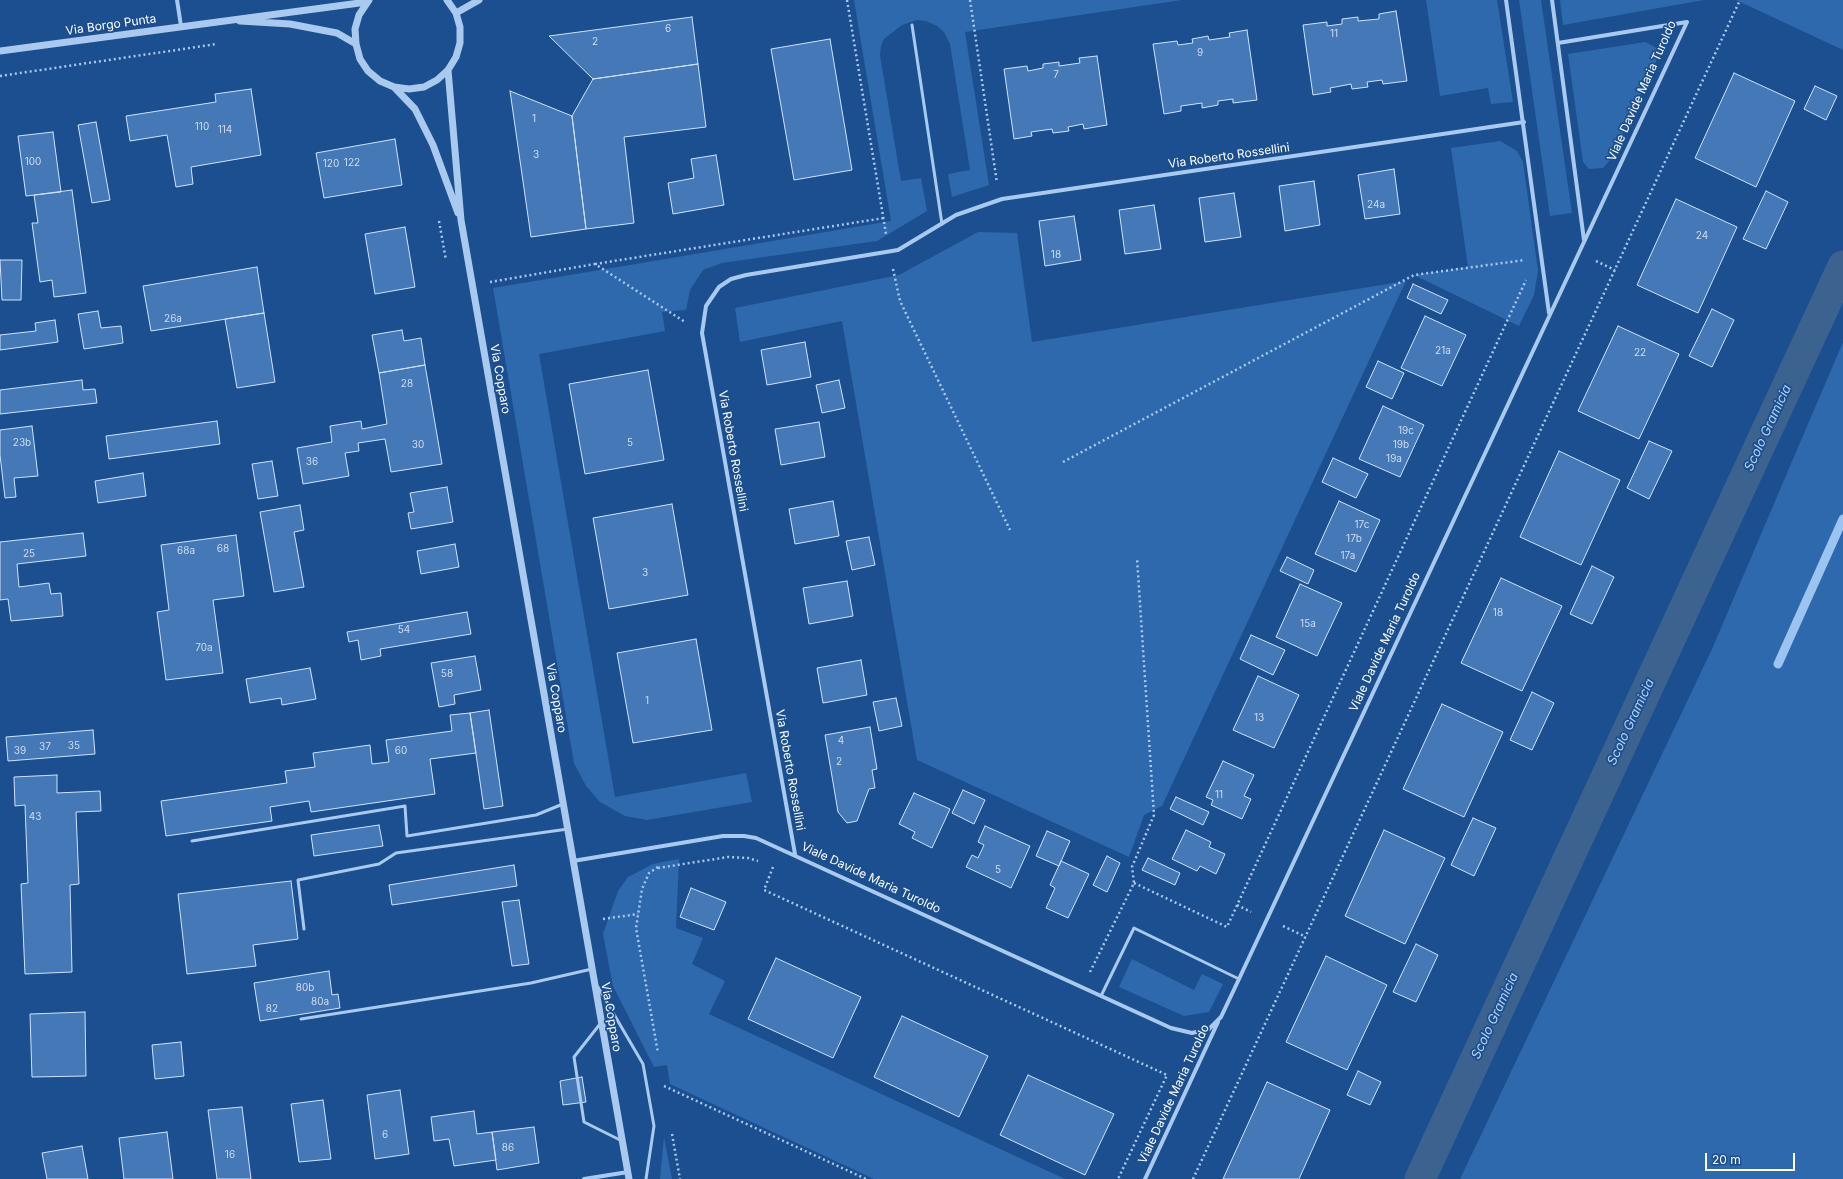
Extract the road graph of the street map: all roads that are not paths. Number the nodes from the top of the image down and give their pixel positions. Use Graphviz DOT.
graph roads {
  1 [pos="177,0"];
  2 [pos="447,0"];
  3 [pos="479,0"];
  4 [pos="1506,0"];
  5 [pos="1552,0"];
  6 [pos="368,1"];
  7 [pos="456,13"];
  8 [pos="224,20"];
  9 [pos="912,25"];
  10 [pos="181,26"];
  11 [pos="1558,43"];
  12 [pos="356,44"];
  13 [pos="0,51"];
  14 [pos="448,70"];
  15 [pos="394,87"];
  16 [pos="1524,122"];
  17 [pos="461,220"];
  18 [pos="942,224"];
  19 [pos="1584,240"];
  20 [pos="1550,314"];
  21 [pos="563,804"];
  22 [pos="568,829"];
  23 [pos="192,841"];
  24 [pos="795,854"];
  25 [pos="573,860"];
  26 [pos="304,929"];
  27 [pos="592,969"];
  28 [pos="1239,979"];
  29 [pos="594,980"];
  30 [pos="1101,996"];
  31 [pos="1221,1017"];
  32 [pos="301,1020"];
  33 [pos="601,1023"];
  34 [pos="622,1142"];
  35 [pos="628,1176"];
  36 [pos="584,1179"];
  37 [pos="646,1179"];
  38 [pos="1145,1179"];
  1 -- 10 [label="street"];
  2 -- 7 [label="street"];
  3 -- 7 [label="street"];
  4 -- 16 [label="street"];
  5 -- 11 [label="street, Viale Davide Maria Turoldo"];
  6 -- 8 [label="street, Via Borgo Punta"];
  6 -- 12 [label="street"];
  7 -- 14 [label="street"];
  8 -- 10 [label="street, Via Borgo Punta"];
  8 -- 12 [label="street, Via Borgo Punta"];
  9 -- 18 [label="lane"];
  10 -- 13 [label="street, Via Borgo Punta"];
  11 -- 19 [label="street, Viale Davide Maria Turoldo"];
  11 -- 19 [label="street, Viale Davide Maria Turoldo"];
  12 -- 15 [label="street"];
  14 -- 15 [label="street"];
  14 -- 17 [label="street, Via Copparo"];
  15 -- 17 [label="street, Via Copparo"];
  16 -- 18 [label="street, Via Roberto Rossellini"];
  16 -- 20 [label="street"];
  17 -- 21 [label="street, Via Copparo"];
  18 -- 24 [label="street, Via Roberto Rossellini"];
  19 -- 20 [label="street, Viale Davide Maria Turoldo"];
  20 -- 28 [label="street, Viale Davide Maria Turoldo"];
  21 -- 22 [label="street, Via Copparo"];
  21 -- 23 [label="lane"];
  22 -- 25 [label="street, Via Copparo"];
  22 -- 26 [label="lane"];
  24 -- 25 [label="street, Viale Davide Maria Turoldo"];
  24 -- 30 [label="street, Viale Davide Maria Turoldo"];
  25 -- 27 [label="street, Via Copparo"];
  27 -- 29 [label="street, Via Copparo"];
  27 -- 32 [label="lane"];
  28 -- 30 [label="lane"];
  28 -- 31 [label="street, Viale Davide Maria Turoldo"];
  29 -- 33 [label="street, Via Copparo"];
  29 -- 37 [label="lane"];
  30 -- 31 [label="street, Viale Davide Maria Turoldo"];
  31 -- 38 [label="street, Viale Davide Maria Turoldo"];
  33 -- 34 [label="street, Via Copparo"];
  33 -- 34 [label="lane"];
  34 -- 35 [label="street, Via Copparo"];
  35 -- 36 [label="street"];
}
